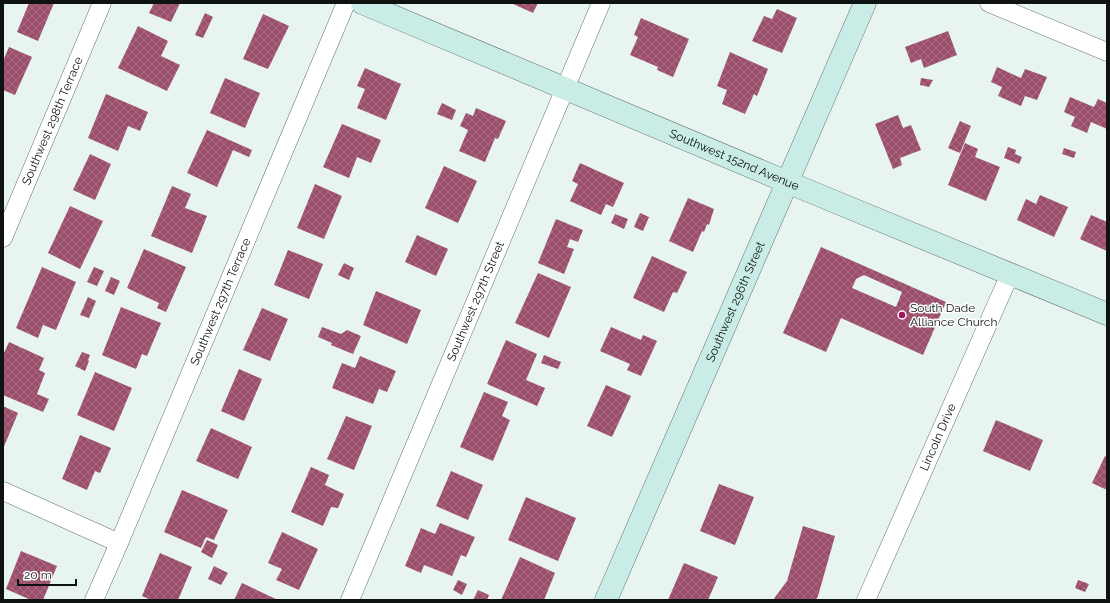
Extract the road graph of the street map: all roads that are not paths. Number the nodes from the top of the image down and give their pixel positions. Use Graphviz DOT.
graph roads {
  1 [pos="102,3"];
  2 [pos="346,3"];
  3 [pos="362,3"];
  4 [pos="601,3"];
  5 [pos="865,3"];
  6 [pos="989,3"];
  7 [pos="1107,52"];
  8 [pos="565,88"];
  9 [pos="787,182"];
  10 [pos="3,238"];
  11 [pos="1010,274"];
  12 [pos="1107,314"];
  13 [pos="3,492"];
  14 [pos="119,544"];
  15 [pos="94,600"];
  16 [pos="350,600"];
  17 [pos="606,600"];
  18 [pos="866,600"];
  1 -- 10 [label="street, Southwest 298th Terrace"];
  2 -- 14 [label="street, Southwest 297th Terrace"];
  3 -- 8 [label="street, Southwest 152nd Avenue"];
  4 -- 8 [label="street, Southwest 297th Street"];
  5 -- 9 [label="street, Southwest 296th Street"];
  6 -- 7 [label="street"];
  8 -- 9 [label="street, Southwest 152nd Avenue"];
  8 -- 16 [label="street, Southwest 297th Street"];
  9 -- 11 [label="street, Southwest 152nd Avenue"];
  9 -- 17 [label="street, Southwest 296th Street"];
  11 -- 12 [label="street, Southwest 152nd Avenue"];
  11 -- 18 [label="street, Lincoln Drive"];
  13 -- 14 [label="street"];
  14 -- 15 [label="street, Southwest 297th Terrace"];
}
